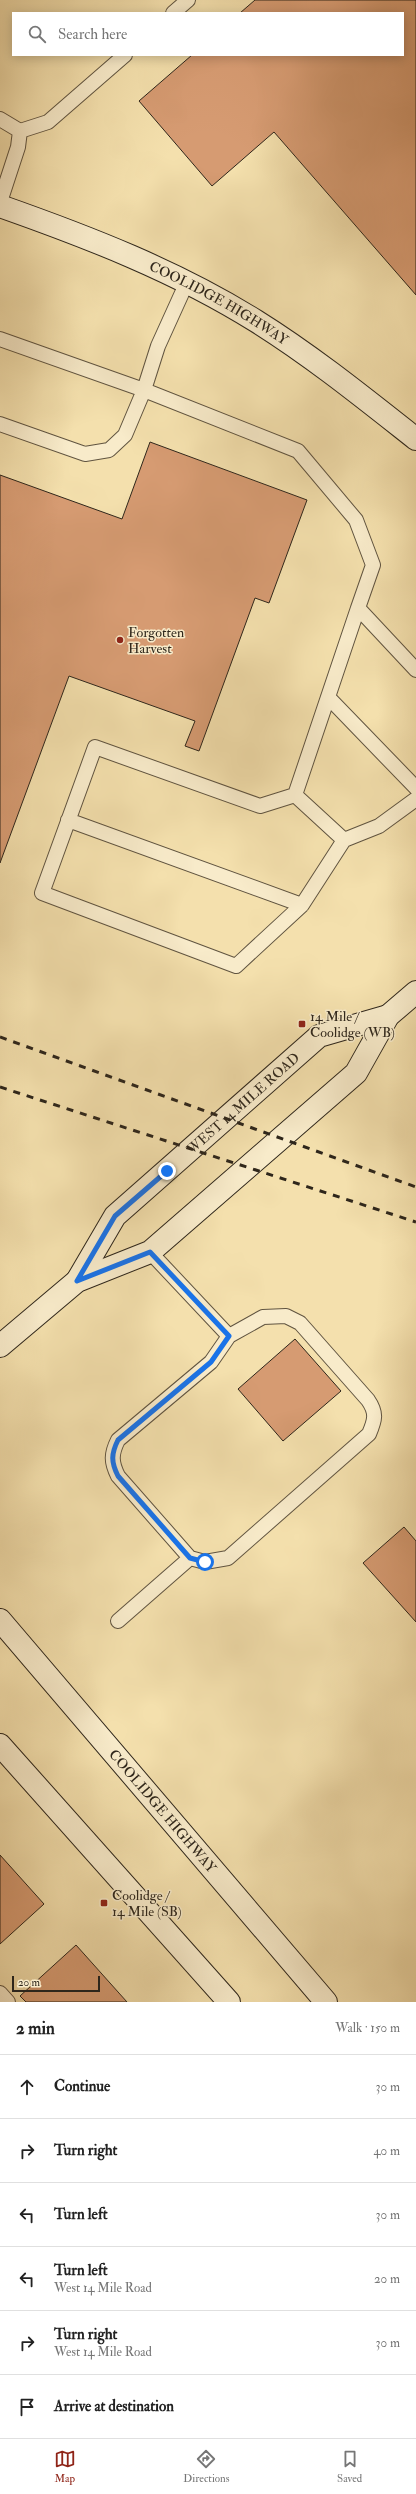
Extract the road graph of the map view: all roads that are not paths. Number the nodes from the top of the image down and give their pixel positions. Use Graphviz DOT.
graph roads {
  1 [pos="188,0"];
  2 [pos="174,12"];
  3 [pos="124,56"];
  4 [pos="0,119"];
  5 [pos="20,131"];
  6 [pos="0,202"];
  7 [pos="0,206"];
  8 [pos="187,282"];
  9 [pos="0,339"];
  10 [pos="144,390"];
  11 [pos="0,424"];
  12 [pos="416,439"];
  13 [pos="358,608"];
  14 [pos="416,670"];
  15 [pos="328,698"];
  16 [pos="416,788"];
  17 [pos="295,795"];
  18 [pos="416,799"];
  19 [pos="68,820"];
  20 [pos="344,840"];
  21 [pos="302,905"];
  22 [pos="416,992"];
  23 [pos="388,1016"];
  24 [pos="150,1252"];
  25 [pos="77,1281"];
  26 [pos="229,1336"];
  27 [pos="0,1346"];
  28 [pos="190,1558"];
  29 [pos="0,1620"];
  30 [pos="118,1621"];
  31 [pos="0,1745"];
  32 [pos="0,1993"];
  33 [pos="8,2002"];
  34 [pos="229,2002"];
  35 [pos="326,2002"];
  1 -- 2 [label="lane"];
  3 -- 5 [label="lane"];
  4 -- 5 [label="lane"];
  5 -- 6 [label="lane"];
  7 -- 8 [label="main road, COOLIDGE HIGHWAY"];
  8 -- 10 [label="lane"];
  8 -- 12 [label="main road, COOLIDGE HIGHWAY"];
  9 -- 10 [label="lane"];
  10 -- 11 [label="lane"];
  10 -- 13 [label="lane"];
  13 -- 14 [label="lane"];
  13 -- 15 [label="lane"];
  15 -- 16 [label="lane"];
  15 -- 17 [label="lane"];
  17 -- 19 [label="lane"];
  17 -- 20 [label="lane"];
  18 -- 20 [label="lane"];
  19 -- 21 [label="lane"];
  19 -- 21 [label="lane"];
  20 -- 21 [label="lane"];
  22 -- 23 [label="main road, WEST 14 MILE ROAD"];
  23 -- 24 [label="main road, WEST 14 MILE ROAD"];
  23 -- 25 [label="main road, WEST 14 MILE ROAD"];
  24 -- 25 [label="main road, WEST 14 MILE ROAD"];
  24 -- 26 [label="lane"];
  25 -- 27 [label="main road, WEST 14 MILE ROAD"];
  26 -- 28 [label="lane"];
  26 -- 28 [label="lane"];
  28 -- 30 [label="lane"];
  29 -- 35 [label="main road, COOLIDGE HIGHWAY"];
  31 -- 34 [label="main road"];
  32 -- 33 [label="lane"];
}
